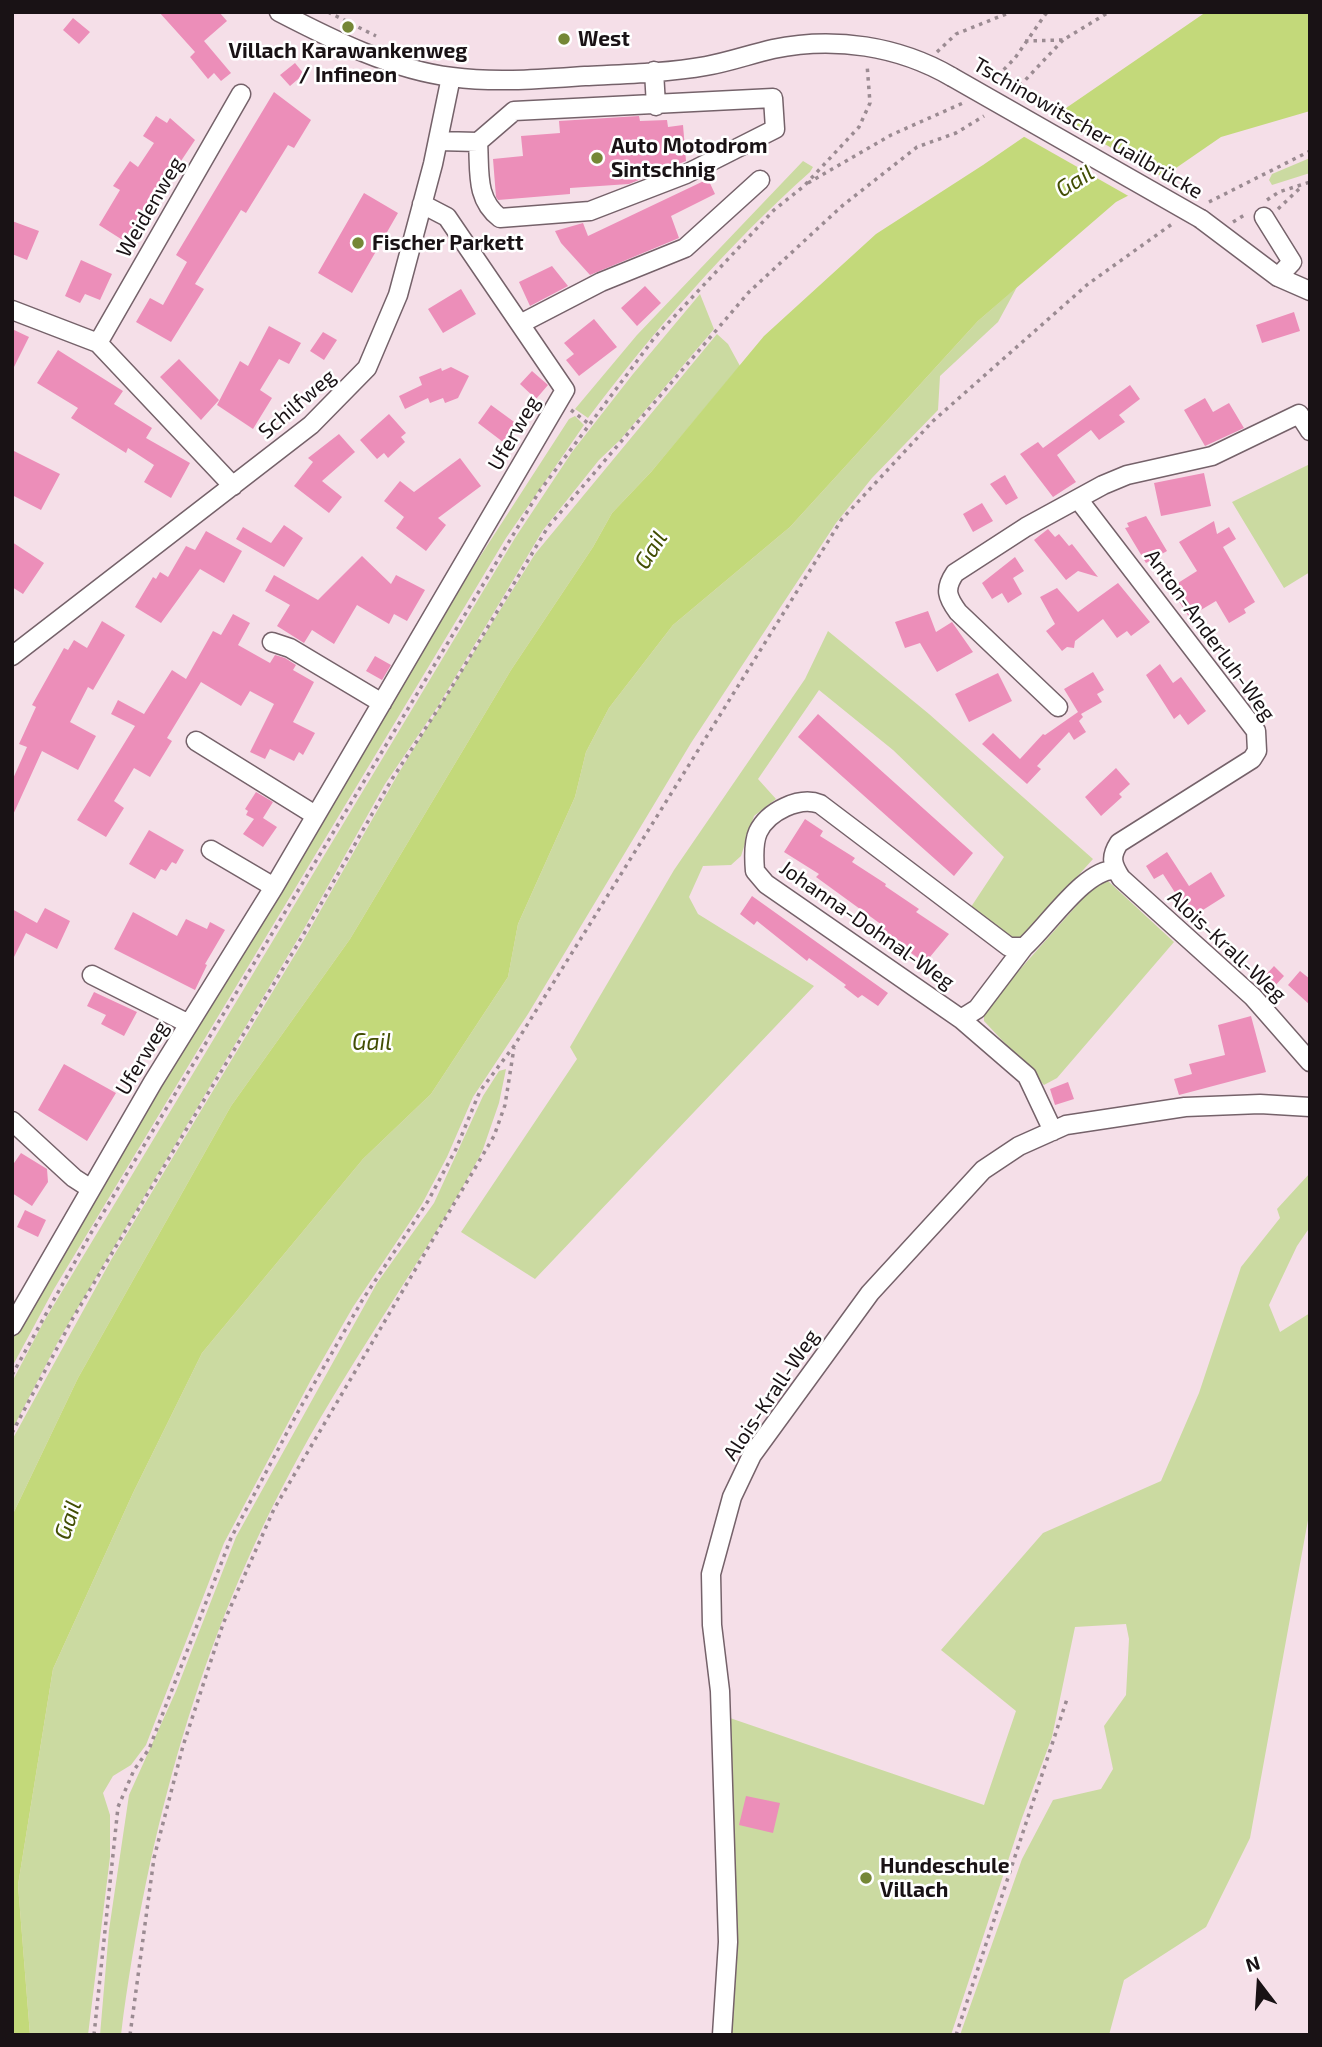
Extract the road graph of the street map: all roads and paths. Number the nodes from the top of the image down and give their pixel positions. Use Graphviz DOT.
graph roads {
  1 [pos="279,12"];
  2 [pos="328,12"];
  3 [pos="1011,12"];
  4 [pos="1046,12"];
  5 [pos="1110,12"];
  6 [pos="1063,40"];
  7 [pos="1025,41"];
  8 [pos="387,42"];
  9 [pos="926,49"];
  10 [pos="867,58"];
  11 [pos="654,71"];
  12 [pos="451,77"];
  13 [pos="981,90"];
  14 [pos="241,94"];
  15 [pos="1011,95"];
  16 [pos="971,97"];
  17 [pos="656,106"];
  18 [pos="991,112"];
  19 [pos="438,141"];
  20 [pos="478,142"];
  21 [pos="1310,151"];
  22 [pos="760,180"];
  23 [pos="1310,182"];
  24 [pos="804,186"];
  25 [pos="422,204"];
  26 [pos="1203,211"];
  27 [pos="1264,217"];
  28 [pos="1174,222"];
  29 [pos="1278,277"];
  30 [pos="1310,291"];
  31 [pos="12,310"];
  32 [pos="520,324"];
  33 [pos="98,343"];
  34 [pos="1310,431"];
  35 [pos="233,486"];
  36 [pos="1078,499"];
  37 [pos="272,642"];
  38 [pos="12,656"];
  39 [pos="382,703"];
  40 [pos="1058,707"];
  41 [pos="196,741"];
  42 [pos="315,815"];
  43 [pos="211,850"];
  44 [pos="1114,867"];
  45 [pos="274,887"];
  46 [pos="1024,947"];
  47 [pos="92,975"];
  48 [pos="961,1019"];
  49 [pos="189,1024"];
  50 [pos="514,1046"];
  51 [pos="1310,1062"];
  52 [pos="1310,1107"];
  53 [pos="12,1121"];
  54 [pos="1052,1131"];
  55 [pos="91,1189"];
  56 [pos="12,1326"];
  57 [pos="12,1374"];
  58 [pos="12,1433"];
  59 [pos="1068,1696"];
  60 [pos="94,2035"];
  61 [pos="130,2035"];
  62 [pos="722,2035"];
  63 [pos="956,2035"];
  1 -- 12 [label="street, Tschinowitscher Gailbrücke"];
  2 -- 8 [label="path"];
  3 -- 9 [label="path"];
  4 -- 7 [label="path"];
  5 -- 6 [label="path"];
  6 -- 7 [label="path"];
  6 -- 15 [label="path"];
  7 -- 13 [label="path"];
  10 -- 24 [label="path"];
  11 -- 12 [label="street, Tschinowitscher Gailbrücke"];
  11 -- 17 [label="street"];
  11 -- 26 [label="street, Tschinowitscher Gailbrücke, bridge"];
  12 -- 19 [label="street, Schilfweg"];
  14 -- 33 [label="street, Weidenweg"];
  16 -- 24 [label="path"];
  17 -- 20 [label="street"];
  17 -- 20 [label="street"];
  18 -- 58 [label="path"];
  19 -- 20 [label="street"];
  19 -- 25 [label="street, Schilfweg"];
  21 -- 26 [label="path"];
  22 -- 32 [label="street"];
  23 -- 27 [label="path"];
  24 -- 57 [label="path"];
  25 -- 32 [label="street, Uferweg"];
  25 -- 35 [label="street, Schilfweg"];
  26 -- 29 [label="street, Tschinowitscher Gailbrücke"];
  27 -- 29 [label="street"];
  28 -- 50 [label="path"];
  29 -- 30 [label="street, Tschinowitscher Gailbrücke"];
  31 -- 33 [label="street"];
  32 -- 39 [label="street, Uferweg"];
  33 -- 35 [label="street"];
  34 -- 36 [label="street"];
  35 -- 38 [label="street, Schilfweg"];
  36 -- 40 [label="street"];
  36 -- 44 [label="street, Anton-Anderluh-Weg"];
  37 -- 39 [label="street"];
  39 -- 42 [label="street, Uferweg"];
  41 -- 42 [label="street"];
  42 -- 45 [label="street, Uferweg"];
  43 -- 45 [label="street"];
  44 -- 46 [label="street"];
  44 -- 51 [label="street, Alois-Krall-Weg"];
  45 -- 49 [label="street, Uferweg"];
  46 -- 48 [label="street"];
  46 -- 48 [label="street, Johanna-Dohnal-Weg"];
  47 -- 49 [label="street"];
  48 -- 54 [label="street, Johanna-Dohnal-Weg"];
  49 -- 55 [label="street, Uferweg"];
  50 -- 60 [label="path"];
  50 -- 61 [label="path"];
  52 -- 54 [label="street, Alois-Krall-Weg"];
  53 -- 55 [label="street"];
  54 -- 62 [label="street, Alois-Krall-Weg"];
  55 -- 56 [label="street, Uferweg"];
  59 -- 63 [label="path"];
}
